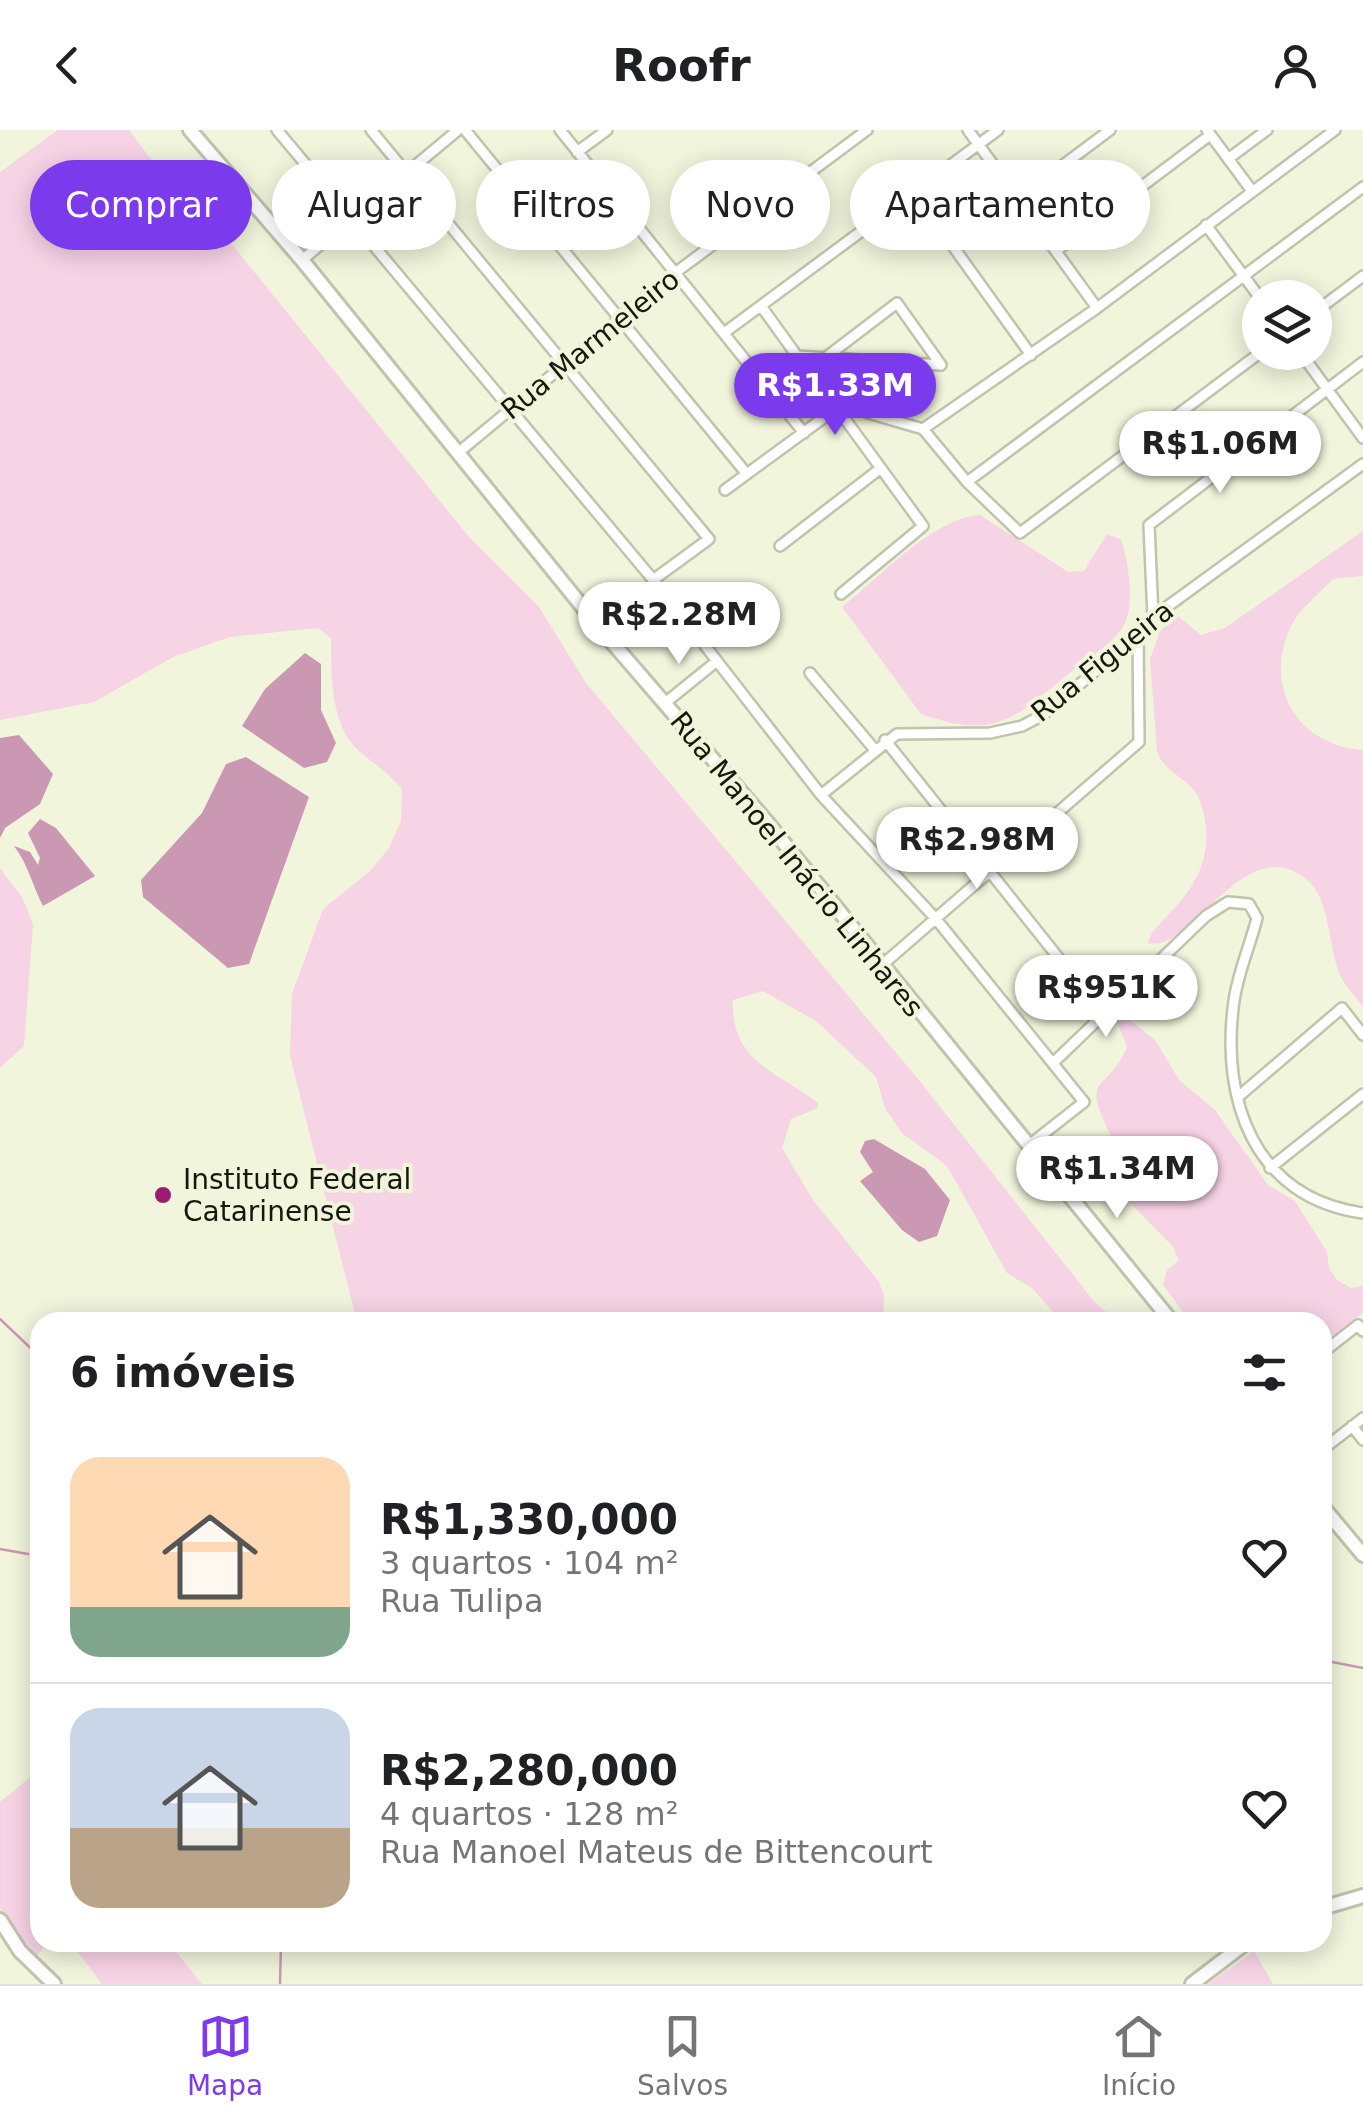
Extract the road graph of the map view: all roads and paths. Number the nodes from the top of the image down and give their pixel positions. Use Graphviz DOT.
graph roads {
  1 [pos="190,130"];
  2 [pos="277,130"];
  3 [pos="371,130"];
  4 [pos="462,130"];
  5 [pos="560,130"];
  6 [pos="607,130"];
  7 [pos="867,130"];
  8 [pos="968,130"];
  9 [pos="998,130"];
  10 [pos="1110,130"];
  11 [pos="1268,130"];
  12 [pos="1335,130"];
  13 [pos="1209,132"];
  14 [pos="978,144"];
  15 [pos="577,152"];
  16 [pos="1228,159"];
  17 [pos="303,160"];
  18 [pos="396,160"];
  19 [pos="424,160"];
  20 [pos="957,160"];
  21 [pos="990,160"];
  22 [pos="1069,160"];
  23 [pos="1363,187"];
  24 [pos="1252,191"];
  25 [pos="1206,226"];
  26 [pos="456,232"];
  27 [pos="850,240"];
  28 [pos="314,250"];
  29 [pos="380,250"];
  30 [pos="956,250"];
  31 [pos="1056,251"];
  32 [pos="302,260"];
  33 [pos="675,273"];
  34 [pos="1244,276"];
  35 [pos="1363,276"];
  36 [pos="1247,280"];
  37 [pos="1332,299"];
  38 [pos="761,306"];
  39 [pos="1096,308"];
  40 [pos="620,319"];
  41 [pos="724,334"];
  42 [pos="1031,354"];
  43 [pos="797,356"];
  44 [pos="825,358"];
  45 [pos="1363,362"];
  46 [pos="565,364"];
  47 [pos="1242,366"];
  48 [pos="1313,370"];
  49 [pos="1328,390"];
  50 [pos="511,408"];
  51 [pos="923,429"];
  52 [pos="804,433"];
  53 [pos="1363,438"];
  54 [pos="459,452"];
  55 [pos="1363,464"];
  56 [pos="881,468"];
  57 [pos="746,473"];
  58 [pos="967,482"];
  59 [pos="725,490"];
  60 [pos="780,546"];
  61 [pos="653,580"];
  62 [pos="841,594"];
  63 [pos="1153,617"];
  64 [pos="1138,635"];
  65 [pos="717,660"];
  66 [pos="810,673"];
  67 [pos="665,703"];
  68 [pos="885,740"];
  69 [pos="876,750"];
  70 [pos="821,795"];
  71 [pos="988,874"];
  72 [pos="936,918"];
  73 [pos="881,966"];
  74 [pos="1104,1016"];
  75 [pos="1363,1034"];
  76 [pos="1053,1062"];
  77 [pos="1363,1094"];
  78 [pos="1238,1098"];
  79 [pos="1028,1146"];
  80 [pos="1270,1168"];
  81 [pos="1363,1214"];
  82 [pos="1164,1312"];
  83 [pos="1363,1331"];
  84 [pos="1332,1345"];
  85 [pos="1363,1418"];
  86 [pos="1352,1426"];
  87 [pos="1363,1440"];
  88 [pos="1332,1442"];
  89 [pos="1332,1518"];
  90 [pos="1363,1555"];
  91 [pos="1363,1896"];
  92 [pos="1332,1905"];
  93 [pos="0,1920"];
  94 [pos="1234,1952"];
  95 [pos="54,1984"];
  96 [pos="1192,1984"];
  1 -- 32 [label="main road, Rua Manoel Inácio Linhares"];
  2 -- 17 [label="street"];
  3 -- 18 [label="street"];
  4 -- 19 [label="street"];
  4 -- 40 [label="street"];
  5 -- 15 [label="street"];
  6 -- 15 [label="street"];
  7 -- 33 [label="street, Rua Marmeleiro"];
  8 -- 14 [label="street"];
  9 -- 14 [label="street"];
  10 -- 22 [label="street"];
  11 -- 16 [label="street"];
  12 -- 24 [label="street"];
  13 -- 16 [label="street"];
  13 -- 31 [label="street"];
  14 -- 20 [label="street"];
  14 -- 21 [label="street"];
  15 -- 33 [label="street"];
  16 -- 24 [label="street"];
  23 -- 34 [label="street"];
  24 -- 25 [label="street"];
  25 -- 34 [label="street"];
  25 -- 39 [label="street"];
  26 -- 46 [label="street"];
  27 -- 38 [label="street"];
  28 -- 32 [label="street"];
  29 -- 50 [label="street"];
  30 -- 42 [label="street"];
  31 -- 39 [label="street"];
  32 -- 54 [label="main road, Rua Manoel Inácio Linhares"];
  33 -- 40 [label="street, Rua Marmeleiro"];
  33 -- 41 [label="street"];
  34 -- 36 [label="street"];
  34 -- 58 [label="street"];
  35 -- 37 [label="street"];
  38 -- 41 [label="street"];
  38 -- 43 [label="street"];
  39 -- 42 [label="street"];
  40 -- 46 [label="street, Rua Marmeleiro"];
  40 -- 57 [label="street"];
  41 -- 52 [label="street"];
  42 -- 51 [label="street"];
  43 -- 44 [label="street"];
  43 -- 51 [label="street"];
  44 -- 44 [label="street"];
  45 -- 49 [label="street"];
  46 -- 50 [label="street, Rua Marmeleiro"];
  46 -- 61 [label="street"];
  47 -- 58 [label="street"];
  48 -- 49 [label="street"];
  49 -- 53 [label="street"];
  49 -- 63 [label="street"];
  50 -- 54 [label="street, Rua Marmeleiro"];
  50 -- 61 [label="street"];
  51 -- 58 [label="street"];
  52 -- 56 [label="street"];
  52 -- 57 [label="street"];
  54 -- 67 [label="main road, Rua Manoel Inácio Linhares"];
  55 -- 63 [label="street, Rua Figueira"];
  56 -- 60 [label="street"];
  56 -- 62 [label="street"];
  57 -- 59 [label="street"];
  61 -- 65 [label="street"];
  63 -- 64 [label="street, Rua Figueira"];
  64 -- 68 [label="street, Rua Figueira"];
  64 -- 71 [label="street"];
  65 -- 67 [label="street"];
  65 -- 70 [label="street"];
  66 -- 69 [label="street"];
  67 -- 73 [label="main road, Rua Manoel Inácio Linhares"];
  68 -- 69 [label="street"];
  68 -- 71 [label="street"];
  69 -- 70 [label="street"];
  70 -- 72 [label="street"];
  71 -- 72 [label="street"];
  71 -- 74 [label="street"];
  72 -- 73 [label="street"];
  72 -- 76 [label="street"];
  73 -- 79 [label="main road, Rua Manoel Inácio Linhares"];
  74 -- 76 [label="street"];
  74 -- 78 [label="street"];
  75 -- 78 [label="street"];
  76 -- 79 [label="street"];
  77 -- 80 [label="street"];
  78 -- 80 [label="street"];
  79 -- 82 [label="main road, Rua Manoel Inácio Linhares"];
  80 -- 81 [label="street"];
  83 -- 84 [label="street"];
  85 -- 86 [label="street"];
  86 -- 87 [label="street"];
  86 -- 88 [label="street"];
  89 -- 90 [label="main road"];
  91 -- 92 [label="main road"];
  93 -- 95 [label="main road"];
  94 -- 96 [label="main road"];
}
